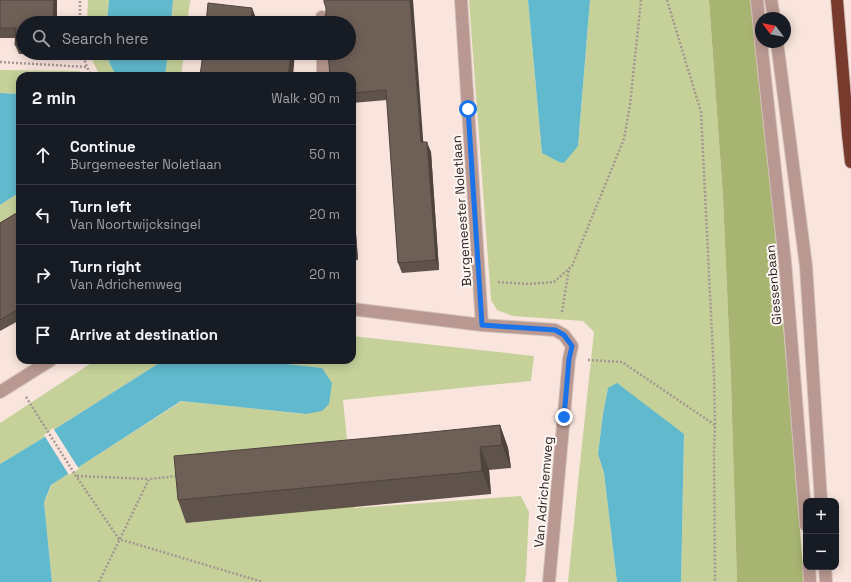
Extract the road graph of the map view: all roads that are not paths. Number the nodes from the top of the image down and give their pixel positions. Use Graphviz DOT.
graph roads {
  1 [pos="461,0"];
  2 [pos="757,0"];
  3 [pos="771,0"];
  4 [pos="837,0"];
  5 [pos="758,12"];
  6 [pos="773,12"];
  7 [pos="762,48"];
  8 [pos="778,48"];
  9 [pos="323,60"];
  10 [pos="323,72"];
  11 [pos="851,162"];
  12 [pos="356,309"];
  13 [pos="482,325"];
  14 [pos="44,364"];
  15 [pos="0,392"];
  16 [pos="804,498"];
  17 [pos="820,498"];
  18 [pos="809,570"];
  19 [pos="825,570"];
  20 [pos="549,582"];
  21 [pos="810,582"];
  22 [pos="826,582"];
  1 -- 13 [label="street, Burgemeester Noletlaan"];
  2 -- 5 [label="street, Giessenbaan"];
  3 -- 6 [label="street"];
  4 -- 11 [label="highway"];
  7 -- 16 [label="street, Giessenbaan"];
  8 -- 17 [label="street"];
  9 -- 10 [label="street"];
  12 -- 13 [label="street"];
  13 -- 20 [label="street, Van Adrichemweg"];
  14 -- 15 [label="street"];
  18 -- 21 [label="street"];
  19 -- 22 [label="street"];
}
